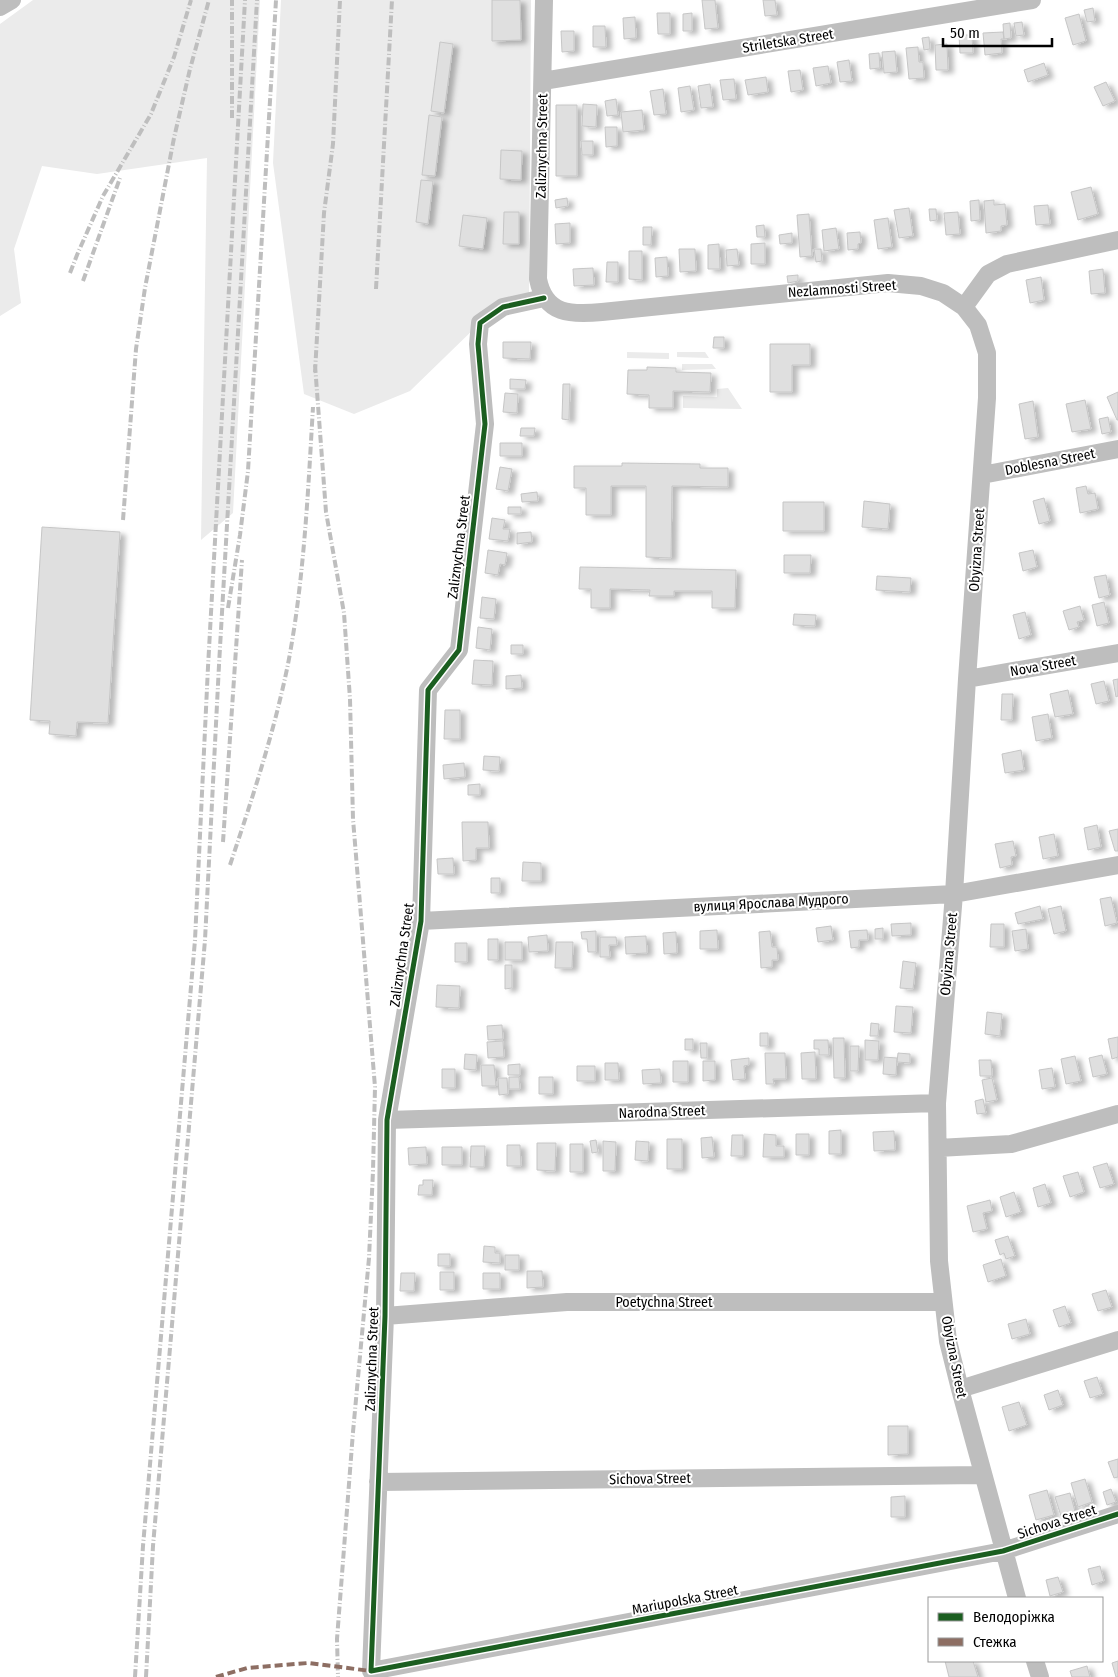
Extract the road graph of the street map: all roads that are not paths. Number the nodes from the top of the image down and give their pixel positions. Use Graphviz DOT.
graph roads {
  1 [pos="12,0"];
  2 [pos="544,0"];
  3 [pos="1023,1"];
  4 [pos="0,7"];
  5 [pos="543,81"];
  6 [pos="1118,240"];
  7 [pos="544,298"];
  8 [pos="964,307"];
  9 [pos="1118,449"];
  10 [pos="982,476"];
  11 [pos="1118,653"];
  12 [pos="967,679"];
  13 [pos="1118,865"];
  14 [pos="954,894"];
  15 [pos="421,921"];
  16 [pos="937,1103"];
  17 [pos="1118,1114"];
  18 [pos="386,1120"];
  19 [pos="938,1148"];
  20 [pos="944,1302"];
  21 [pos="385,1316"];
  22 [pos="1118,1340"];
  23 [pos="960,1389"];
  24 [pos="982,1475"];
  25 [pos="378,1482"];
  26 [pos="1118,1514"];
  27 [pos="1003,1551"];
  28 [pos="1017,1597"];
  29 [pos="1035,1662"];
  30 [pos="370,1671"];
  31 [pos="1040,1677"];
  1 -- 4 [label="street"];
  2 -- 5 [label="street, Zaliznychna Street"];
  3 -- 5 [label="street, Striletska Street"];
  5 -- 7 [label="street, Zaliznychna Street"];
  6 -- 8 [label="street"];
  7 -- 8 [label="street, Nezlamnosti Street"];
  7 -- 15 [label="street, Zaliznychna Street"];
  8 -- 10 [label="street, Obyizna Street"];
  9 -- 10 [label="street, Doblesna Street"];
  10 -- 12 [label="street, Obyizna Street"];
  11 -- 12 [label="street, Nova Street"];
  12 -- 14 [label="street, Obyizna Street"];
  13 -- 14 [label="street, вулиця Ярослава Мудрого"];
  14 -- 15 [label="street, вулиця Ярослава Мудрого"];
  14 -- 16 [label="street, Obyizna Street"];
  15 -- 18 [label="street, Zaliznychna Street"];
  16 -- 18 [label="street, Narodna Street"];
  16 -- 19 [label="street, Obyizna Street"];
  17 -- 19 [label="street"];
  18 -- 21 [label="street, Zaliznychna Street"];
  19 -- 20 [label="street, Obyizna Street"];
  20 -- 21 [label="street, Poetychna Street"];
  20 -- 23 [label="street, Obyizna Street"];
  21 -- 25 [label="street, Zaliznychna Street"];
  22 -- 23 [label="street"];
  23 -- 24 [label="street, Obyizna Street"];
  24 -- 25 [label="street, Sichova Street"];
  24 -- 27 [label="street, Obyizna Street"];
  25 -- 30 [label="street, Zaliznychna Street"];
  26 -- 27 [label="street, Sichova Street"];
  27 -- 28 [label="street, Obyizna Street"];
  27 -- 30 [label="street, Mariupolska Street"];
  29 -- 31 [label="street"];
}
